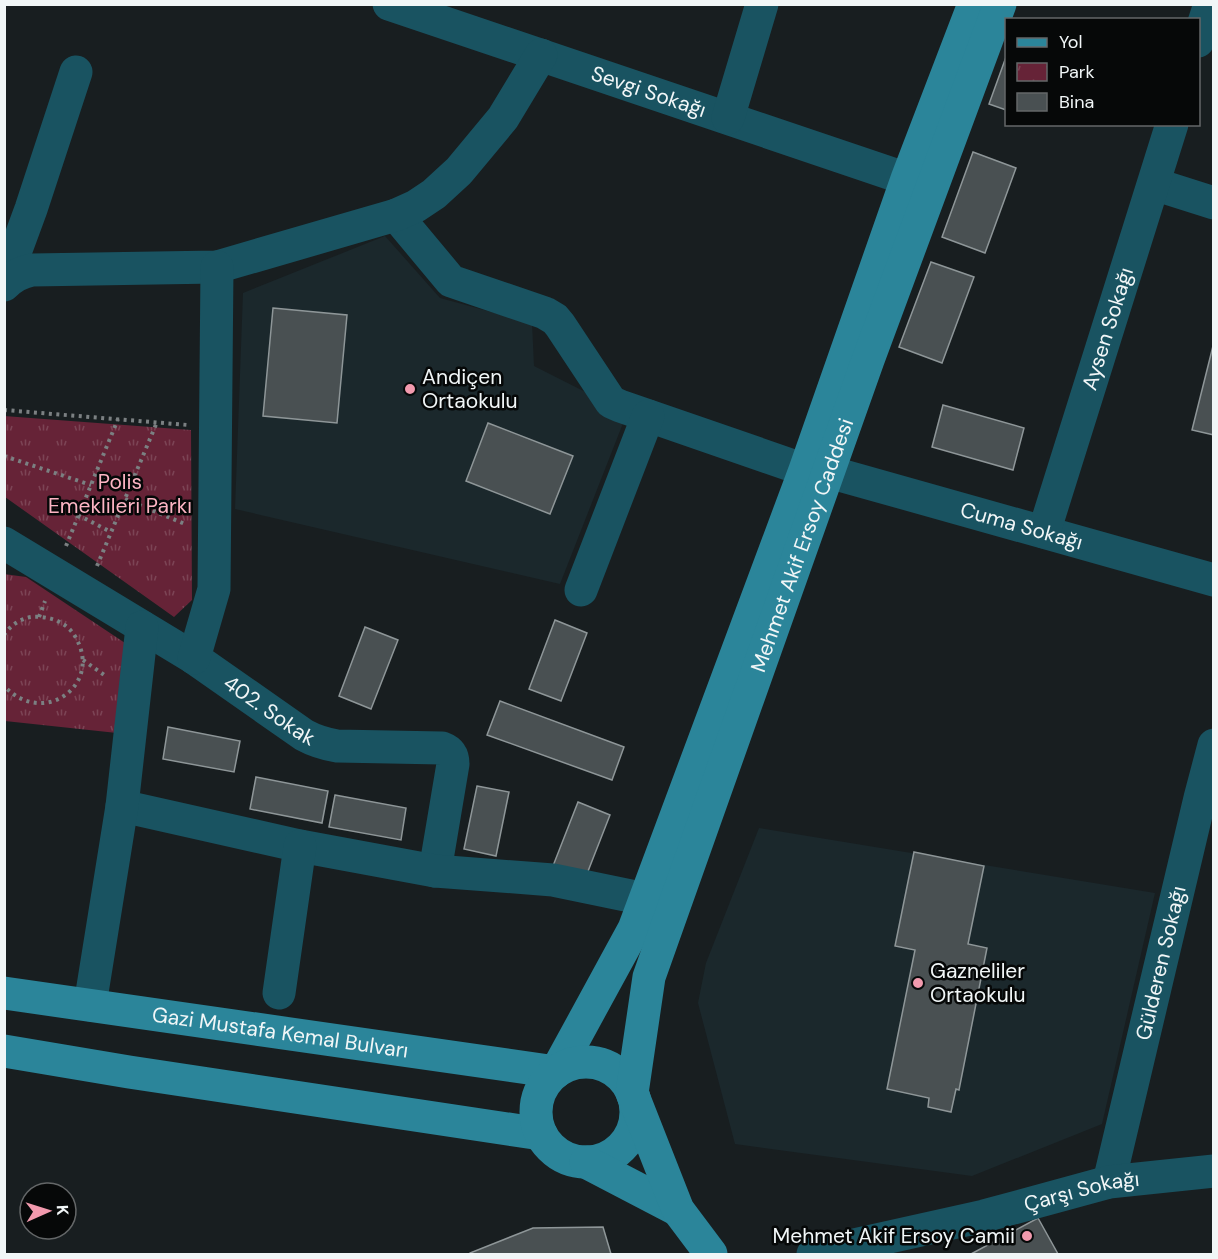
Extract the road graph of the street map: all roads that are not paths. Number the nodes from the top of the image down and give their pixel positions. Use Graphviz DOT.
graph roads {
  1 [pos="389,4"];
  2 [pos="762,4"];
  3 [pos="975,4"];
  4 [pos="1000,4"];
  5 [pos="1210,4"];
  6 [pos="1200,35"];
  7 [pos="541,56"];
  8 [pos="76,72"];
  9 [pos="728,118"];
  10 [pos="1172,126"];
  11 [pos="908,179"];
  12 [pos="1154,184"];
  13 [pos="1214,203"];
  14 [pos="396,215"];
  15 [pos="217,267"];
  16 [pos="8,282"];
  17 [pos="648,416"];
  18 [pos="817,471"];
  19 [pos="1044,532"];
  20 [pos="4,543"];
  21 [pos="1214,580"];
  22 [pos="581,590"];
  23 [pos="142,627"];
  24 [pos="194,658"];
  25 [pos="1214,746"];
  26 [pos="1207,801"];
  27 [pos="122,806"];
  28 [pos="300,846"];
  29 [pos="435,871"];
  30 [pos="645,898"];
  31 [pos="4,993"];
  32 [pos="279,993"];
  33 [pos="90,1005"];
  34 [pos="4,1051"];
  35 [pos="556,1072"];
  36 [pos="632,1093"];
  37 [pos="541,1134"];
  38 [pos="586,1162"];
  39 [pos="1214,1171"];
  40 [pos="1109,1182"];
  41 [pos="678,1210"];
  42 [pos="711,1254"];
  43 [pos="813,1254"];
  1 -- 7 [label="street, Sevgi Sokağı"];
  2 -- 9 [label="street"];
  3 -- 11 [label="main road, Mehmet Akif Ersoy Caddesi"];
  4 -- 18 [label="main road, Mehmet Akif Ersoy Caddesi"];
  5 -- 6 [label="street"];
  7 -- 9 [label="street, Sevgi Sokağı"];
  7 -- 14 [label="street"];
  8 -- 16 [label="street"];
  9 -- 11 [label="street, Sevgi Sokağı"];
  10 -- 12 [label="street, Aysen Sokağı"];
  11 -- 18 [label="main road, Mehmet Akif Ersoy Caddesi"];
  12 -- 13 [label="street"];
  12 -- 19 [label="street, Aysen Sokağı"];
  14 -- 15 [label="street"];
  14 -- 17 [label="street, Cuma Sokağı"];
  15 -- 16 [label="street"];
  15 -- 24 [label="street"];
  17 -- 18 [label="street, Cuma Sokağı"];
  17 -- 22 [label="street"];
  18 -- 19 [label="street, Cuma Sokağı"];
  18 -- 30 [label="main road, Mehmet Akif Ersoy Caddesi"];
  18 -- 36 [label="main road, Mehmet Akif Ersoy Caddesi"];
  19 -- 21 [label="street, Cuma Sokağı"];
  20 -- 23 [label="street, 402. Sokak"];
  23 -- 24 [label="street, 402. Sokak"];
  23 -- 27 [label="street"];
  24 -- 29 [label="street, 402. Sokak"];
  25 -- 26 [label="street, Gülderen Sokağı"];
  26 -- 40 [label="street, Gülderen Sokağı"];
  27 -- 28 [label="street"];
  27 -- 33 [label="street"];
  28 -- 29 [label="street"];
  28 -- 32 [label="street"];
  29 -- 30 [label="street"];
  30 -- 35 [label="main road, Mehmet Akif Ersoy Caddesi"];
  31 -- 33 [label="main road, Gazi Mustafa Kemal Bulvarı"];
  33 -- 35 [label="main road, Gazi Mustafa Kemal Bulvarı"];
  34 -- 37 [label="main road"];
  35 -- 36 [label="main road"];
  35 -- 37 [label="main road"];
  36 -- 38 [label="main road"];
  36 -- 41 [label="main road"];
  37 -- 38 [label="main road"];
  38 -- 41 [label="main road"];
  39 -- 40 [label="street, Çarşı Sokağı"];
  40 -- 43 [label="street, Çarşı Sokağı"];
  41 -- 42 [label="main road"];
}
